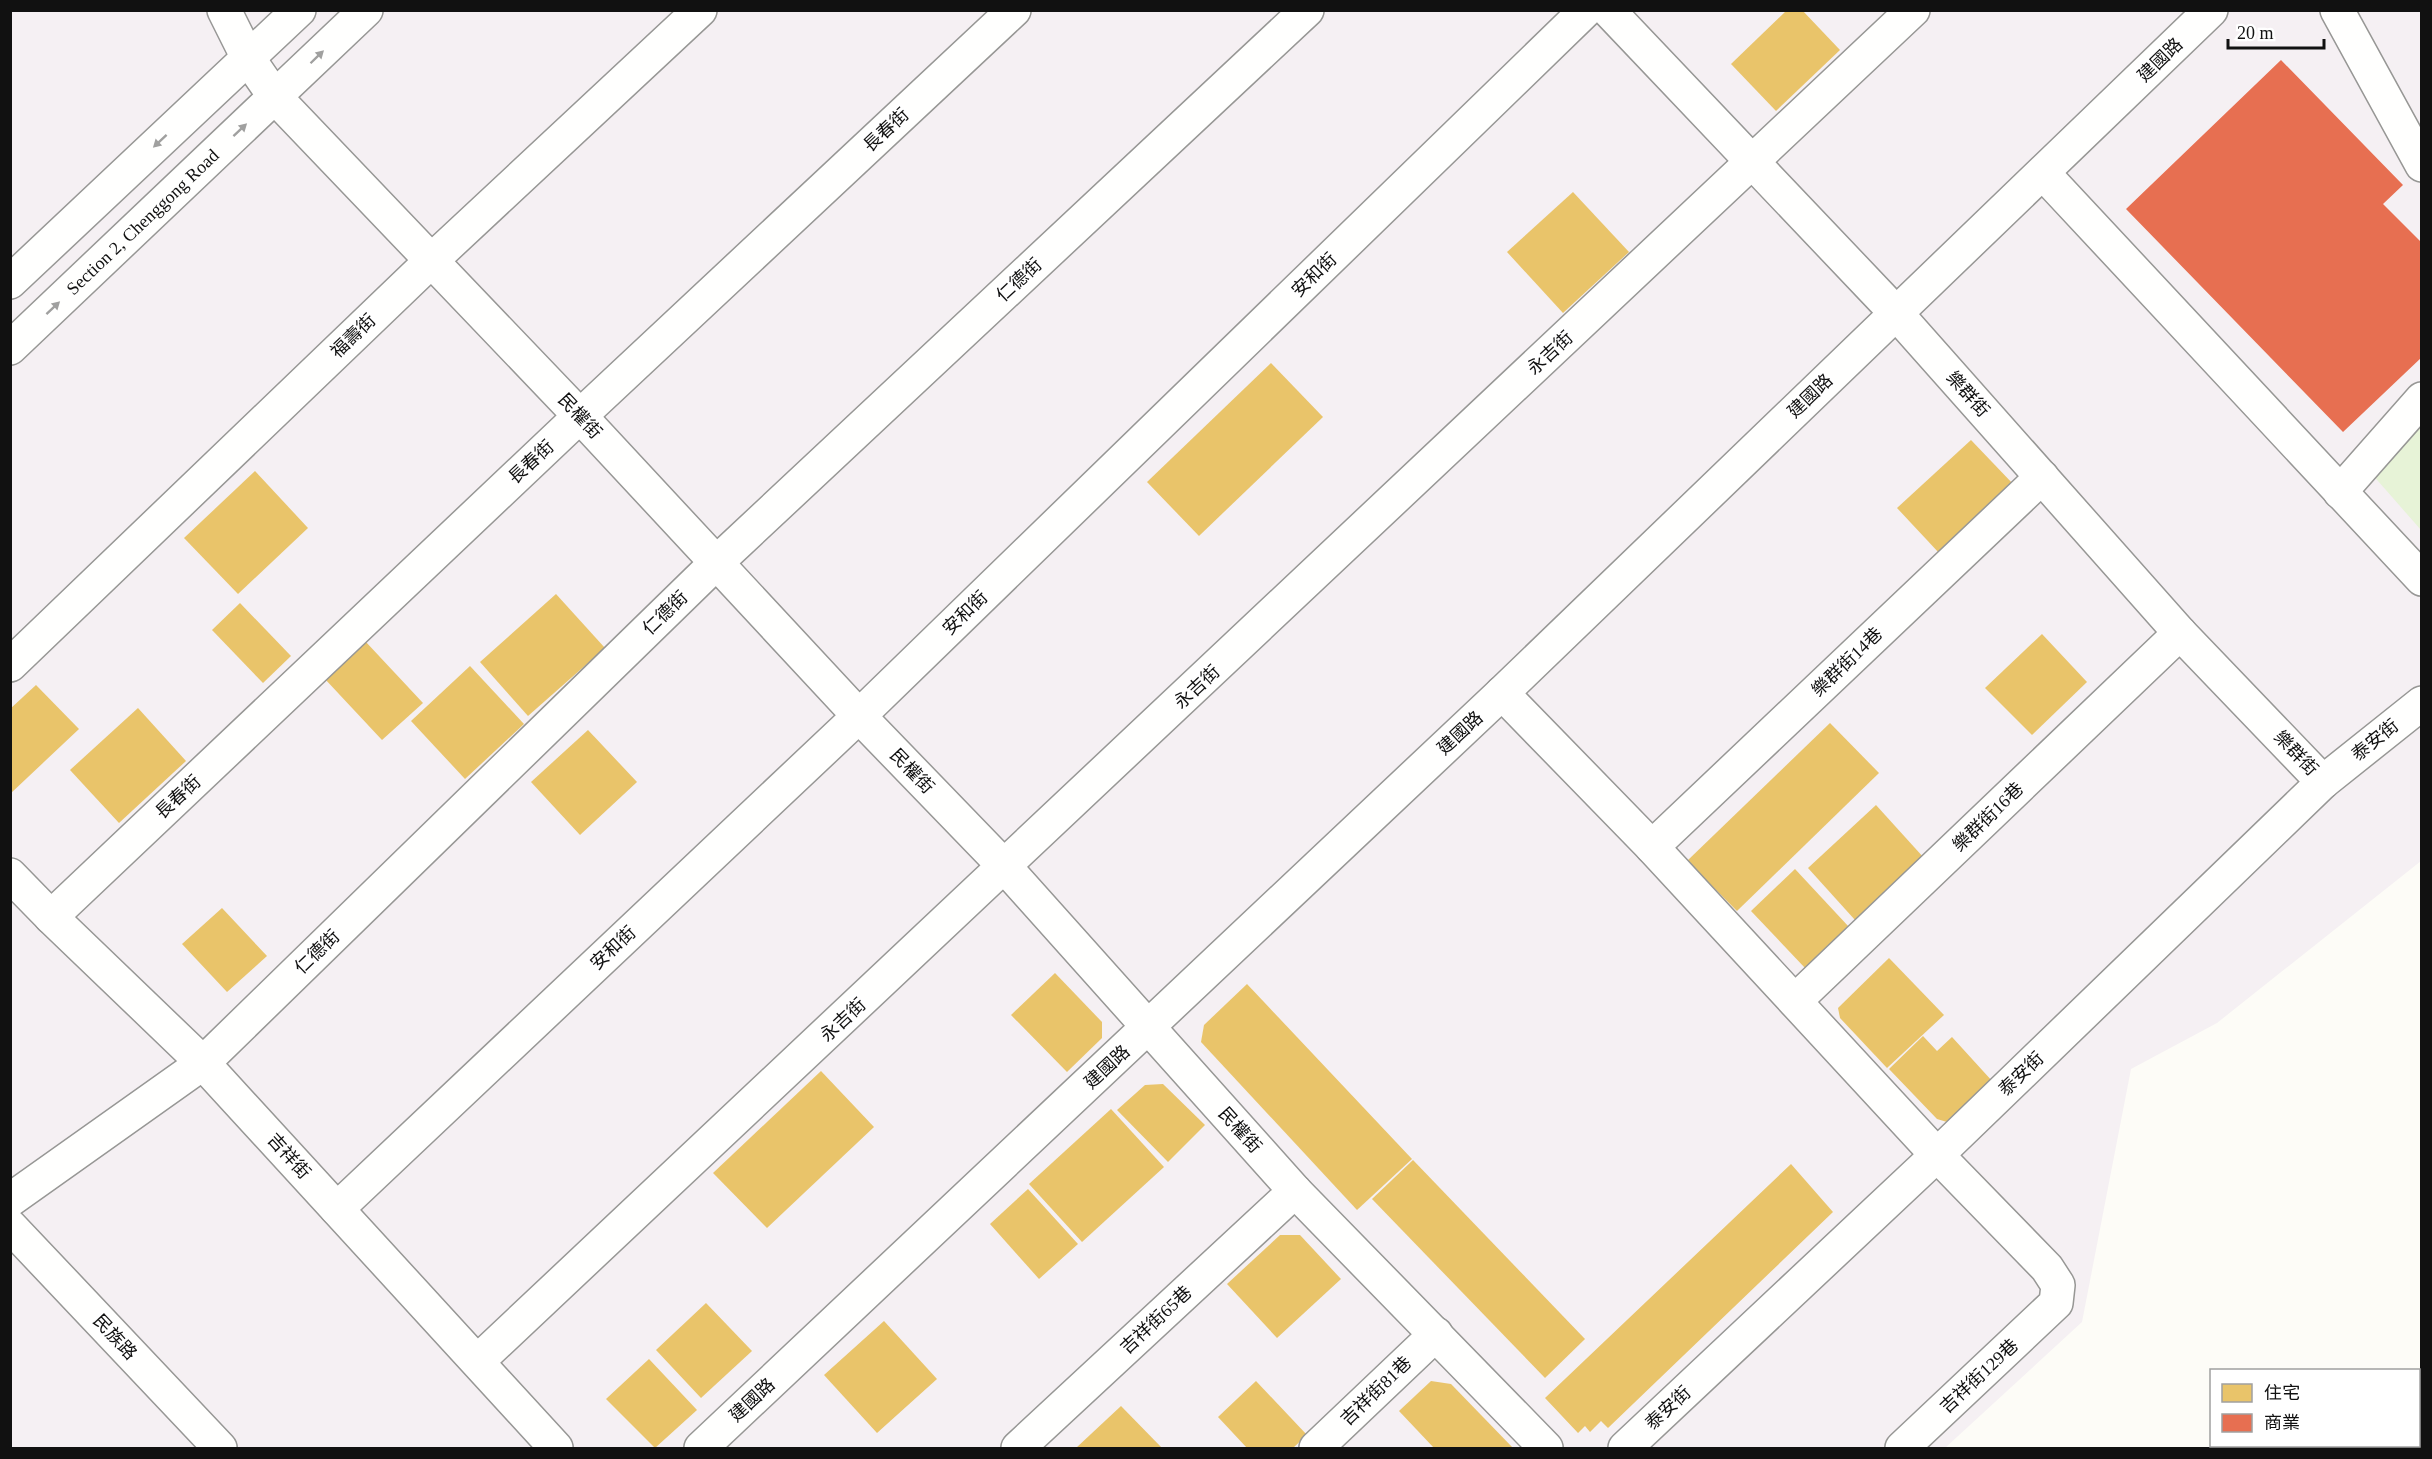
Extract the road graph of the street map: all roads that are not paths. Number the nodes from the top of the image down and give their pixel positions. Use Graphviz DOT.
graph roads {
  1 [pos="224,10"];
  2 [pos="299,10"];
  3 [pos="366,10"];
  4 [pos="700,10"];
  5 [pos="1014,10"];
  6 [pos="1307,10"];
  7 [pos="1586,10"];
  8 [pos="1608,10"];
  9 [pos="1913,10"];
  10 [pos="2211,10"];
  11 [pos="2337,10"];
  12 [pos="248,58"];
  13 [pos="275,97"];
  14 [pos="1754,161"];
  15 [pos="2421,165"];
  16 [pos="2043,174"];
  17 [pos="432,261"];
  18 [pos="10,282"];
  19 [pos="1896,313"];
  20 [pos="10,348"];
  21 [pos="2421,399"];
  22 [pos="580,416"];
  23 [pos="2042,477"];
  24 [pos="2340,492"];
  25 [pos="716,562"];
  26 [pos="2421,579"];
  27 [pos="2180,633"];
  28 [pos="10,665"];
  29 [pos="1502,693"];
  30 [pos="2421,703"];
  31 [pos="859,716"];
  32 [pos="2323,782"];
  33 [pos="1652,847"];
  34 [pos="1005,867"];
  35 [pos="10,875"];
  36 [pos="51,917"];
  37 [pos="1795,1001"];
  38 [pos="1148,1028"];
  39 [pos="203,1063"];
  40 [pos="1937,1155"];
  41 [pos="1294,1191"];
  42 [pos="10,1200"];
  43 [pos="337,1209"];
  44 [pos="10,1226"];
  45 [pos="1436,1334"];
  46 [pos="478,1361"];
  47 [pos="220,1449"];
  48 [pos="556,1449"];
  49 [pos="700,1449"];
  50 [pos="1018,1449"];
  51 [pos="1316,1449"];
  52 [pos="1546,1449"];
  53 [pos="1625,1449"];
  54 [pos="1902,1449"];
  1 -- 12 [label="street, 民權街"];
  2 -- 12 [label="street"];
  13 -- 3 [label="street, Section 2, Chenggong Road, one-way"];
  4 -- 17 [label="street, 福壽街"];
  5 -- 22 [label="street, 長春街"];
  6 -- 25 [label="street, 仁德街"];
  7 -- 31 [label="street, 安和街"];
  8 -- 14 [label="street, 樂群街"];
  9 -- 14 [label="street, 永吉街"];
  10 -- 16 [label="street, 建國路"];
  11 -- 15 [label="street"];
  12 -- 13 [label="street, 民權街"];
  12 -- 18 [label="street, one-way"];
  13 -- 17 [label="street, 民權街"];
  20 -- 13 [label="street, Section 2, Chenggong Road, one-way"];
  14 -- 19 [label="street, 樂群街"];
  14 -- 34 [label="street, 永吉街"];
  16 -- 19 [label="street, 建國路"];
  16 -- 24 [label="street"];
  17 -- 22 [label="street, 民權街"];
  17 -- 28 [label="street, 福壽街"];
  19 -- 23 [label="street, 樂群街"];
  19 -- 29 [label="street, 建國路"];
  21 -- 24 [label="street"];
  22 -- 25 [label="street, 民權街"];
  22 -- 36 [label="street, 長春街"];
  23 -- 27 [label="street, 樂群街"];
  23 -- 33 [label="street, 樂群街14巷"];
  24 -- 26 [label="street"];
  25 -- 31 [label="street, 民權街"];
  25 -- 39 [label="street, 仁德街"];
  27 -- 32 [label="street, 樂群街"];
  27 -- 37 [label="street, 樂群街16巷"];
  29 -- 33 [label="street"];
  29 -- 38 [label="street, 建國路"];
  30 -- 32 [label="street, 泰安街"];
  31 -- 34 [label="street, 民權街"];
  31 -- 43 [label="street, 安和街"];
  32 -- 40 [label="street, 泰安街"];
  33 -- 37 [label="street"];
  34 -- 38 [label="street, 民權街"];
  34 -- 46 [label="street, 永吉街"];
  35 -- 36 [label="street, 吉祥街"];
  36 -- 39 [label="street, 吉祥街"];
  37 -- 40 [label="street"];
  38 -- 41 [label="street, 民權街"];
  38 -- 49 [label="street, 建國路"];
  39 -- 42 [label="street, 仁德街"];
  39 -- 43 [label="street, 吉祥街"];
  40 -- 53 [label="street, 泰安街"];
  40 -- 54 [label="street, 吉祥街129巷"];
  41 -- 45 [label="street, 民權街"];
  41 -- 50 [label="street, 吉祥街65巷"];
  43 -- 46 [label="street, 吉祥街"];
  44 -- 47 [label="street, 民族路"];
  45 -- 51 [label="street, 吉祥街81巷"];
  45 -- 52 [label="street, 民權街"];
  46 -- 48 [label="street, 吉祥街"];
}
